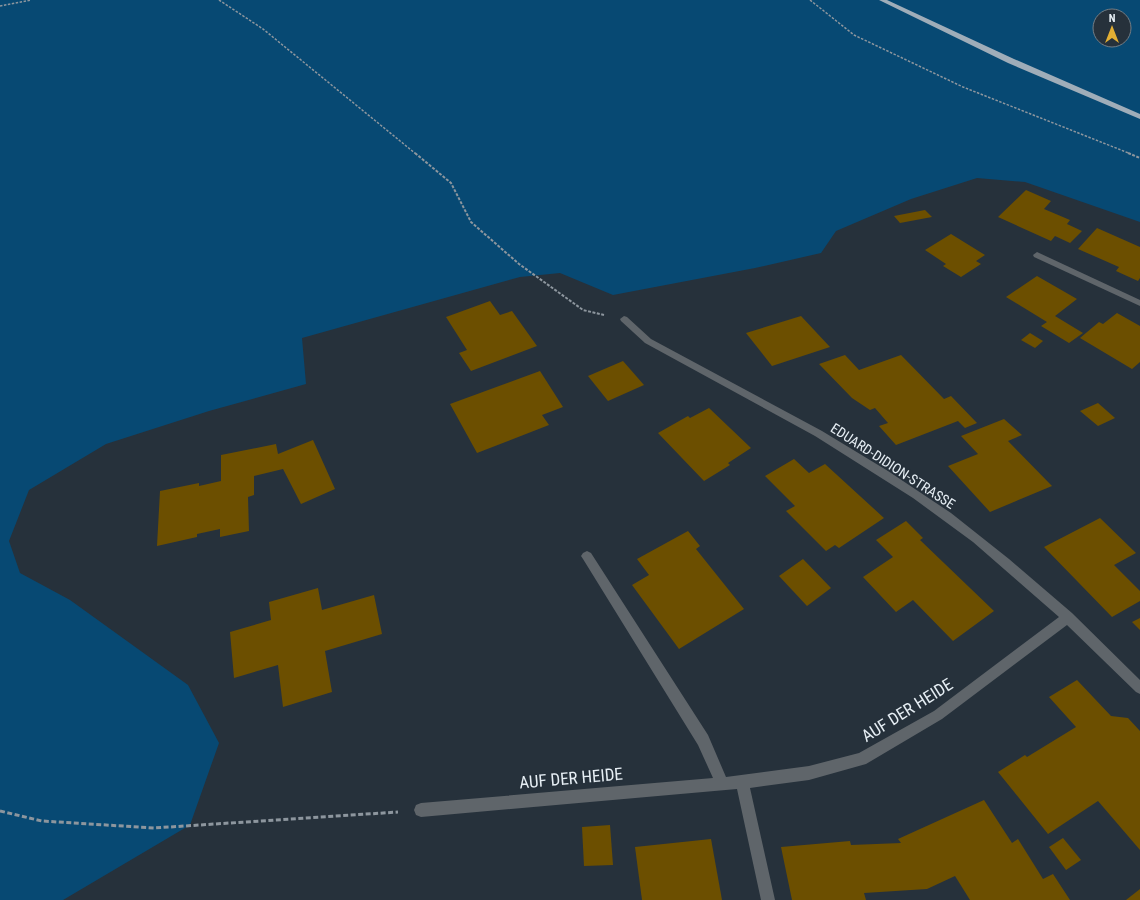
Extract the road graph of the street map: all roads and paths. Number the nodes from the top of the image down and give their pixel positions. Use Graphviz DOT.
graph roads {
  1 [pos="31,0"];
  2 [pos="219,0"];
  3 [pos="810,0"];
  4 [pos="882,0"];
  5 [pos="0,6"];
  6 [pos="1140,117"];
  7 [pos="1140,158"];
  8 [pos="1037,255"];
  9 [pos="1140,303"];
  10 [pos="624,319"];
  11 [pos="587,556"];
  12 [pos="1068,617"];
  13 [pos="1140,688"];
  14 [pos="742,782"];
  15 [pos="723,784"];
  16 [pos="421,810"];
  17 [pos="0,811"];
  18 [pos="768,900"];
  1 -- 5 [label="path"];
  2 -- 10 [label="path"];
  3 -- 7 [label="path"];
  4 -- 6 [label="highway"];
  8 -- 9 [label="street"];
  10 -- 12 [label="street, EDUARD-DIDION-STRASSE"];
  11 -- 15 [label="street"];
  12 -- 13 [label="street, EDUARD-DIDION-STRASSE"];
  12 -- 14 [label="street, AUF DER HEIDE"];
  14 -- 15 [label="street, AUF DER HEIDE"];
  14 -- 18 [label="street"];
  15 -- 16 [label="street, AUF DER HEIDE"];
  16 -- 17 [label="path"];
}
